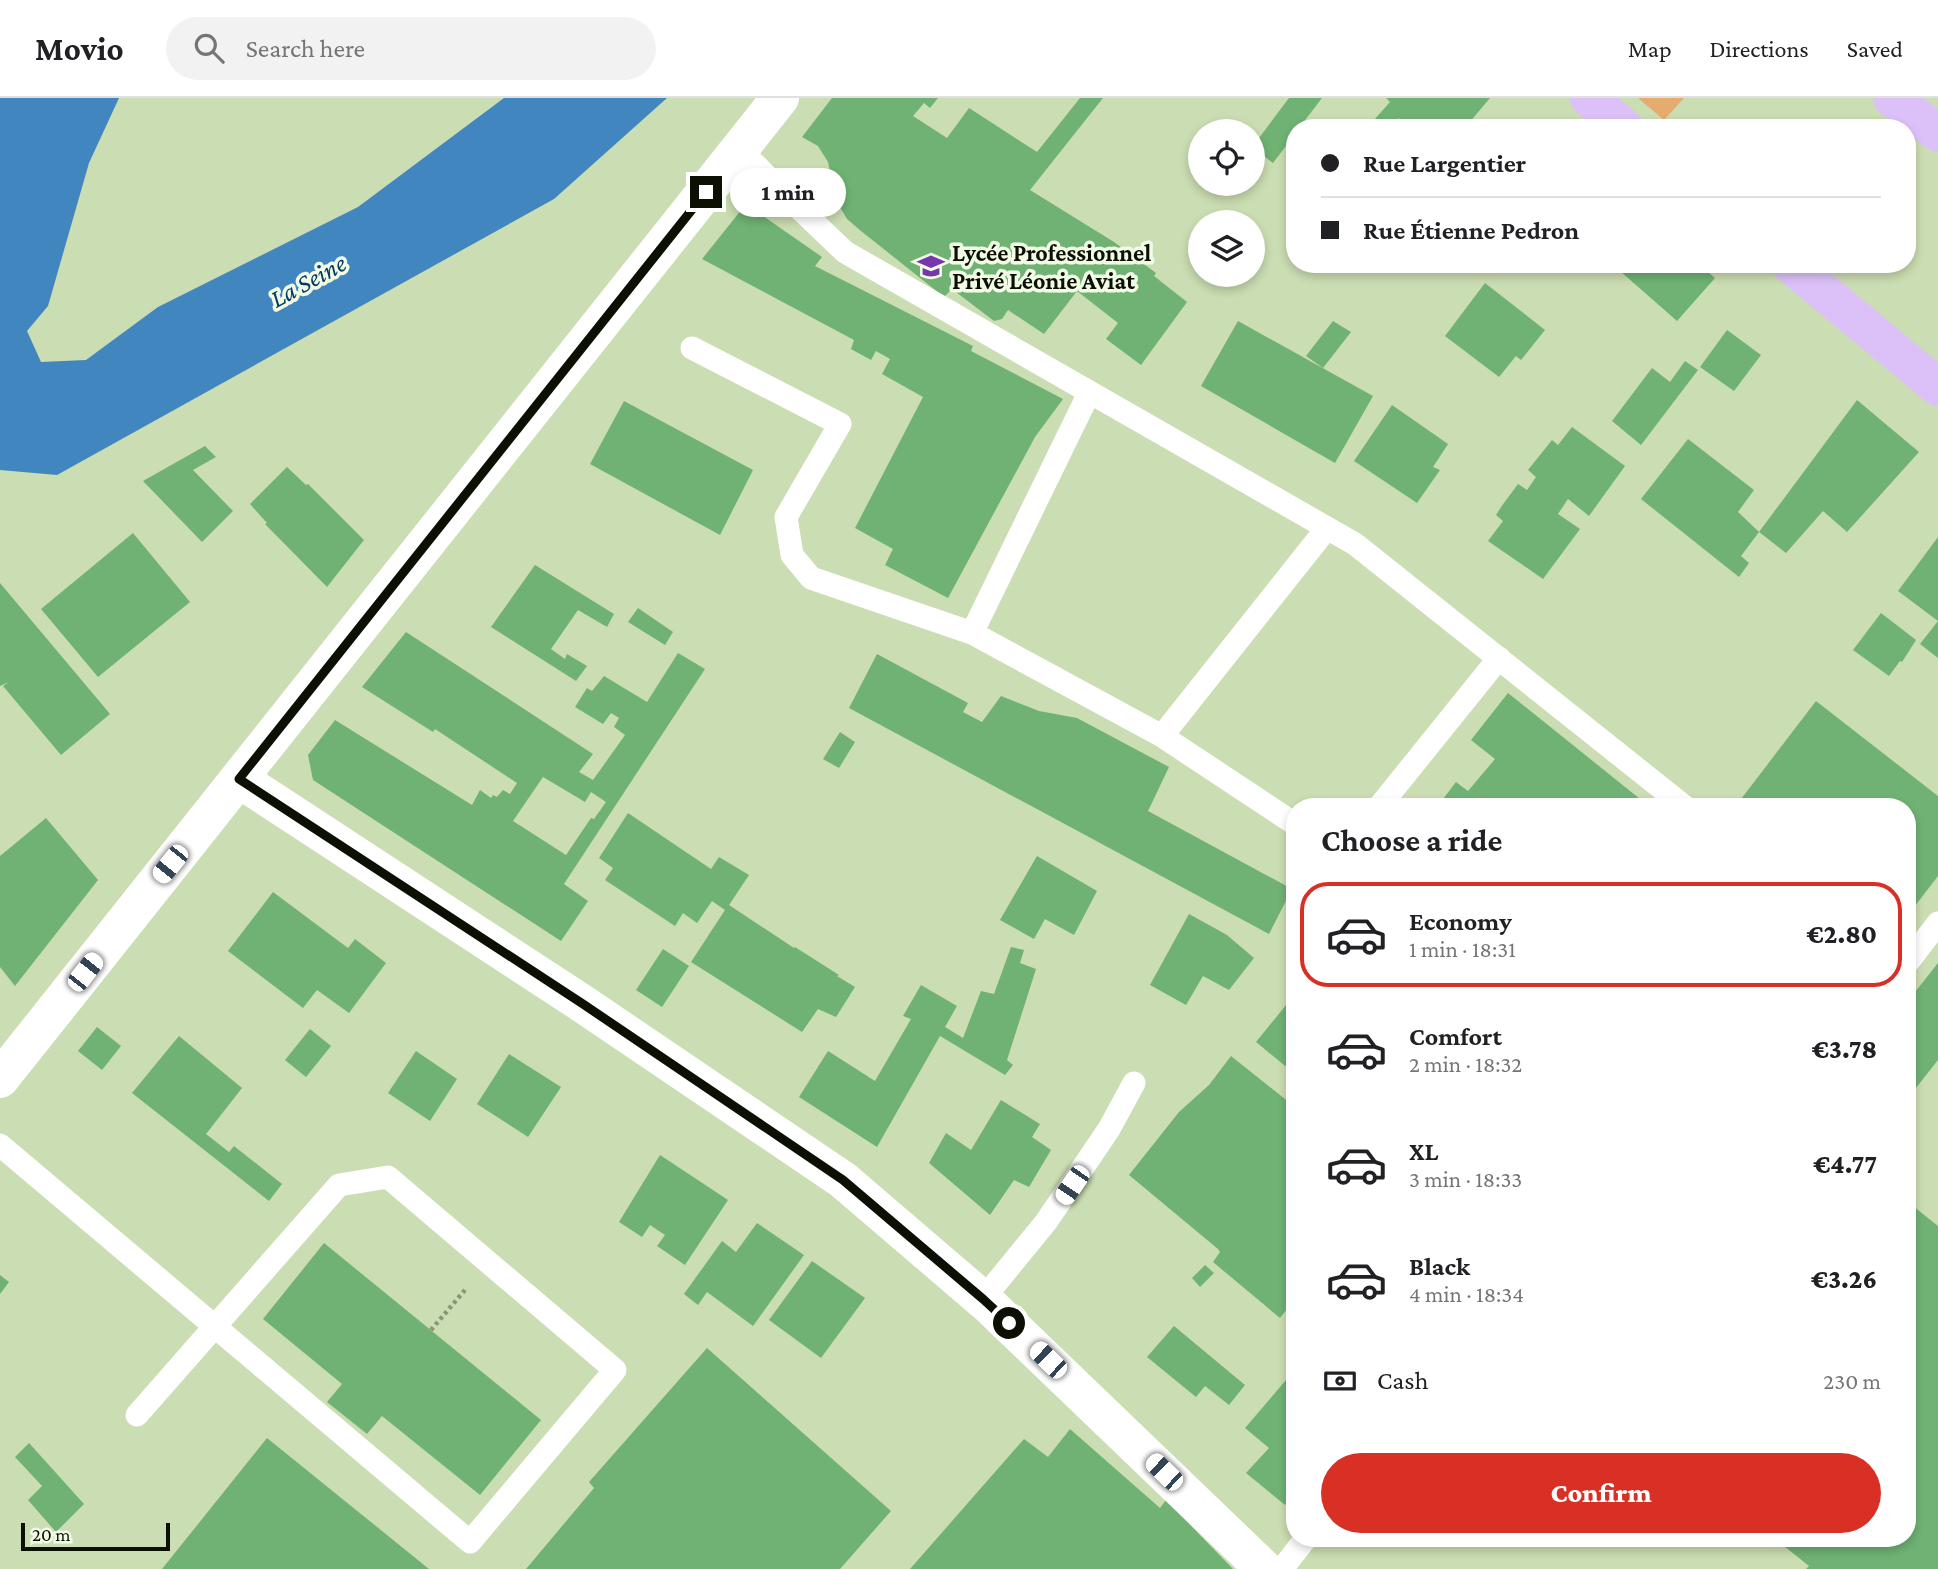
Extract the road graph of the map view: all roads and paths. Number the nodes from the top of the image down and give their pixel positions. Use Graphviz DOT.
graph roads {
  1 [pos="780,98"];
  2 [pos="1589,98"];
  3 [pos="1892,98"];
  4 [pos="1614,119"];
  5 [pos="1938,133"];
  6 [pos="740,149"];
  7 [pos="1801,273"];
  8 [pos="692,348"];
  9 [pos="1938,387"];
  10 [pos="1088,393"];
  11 [pos="1327,528"];
  12 [pos="972,633"];
  13 [pos="1499,658"];
  14 [pos="1162,736"];
  15 [pos="239,779"];
  16 [pos="1386,798"];
  17 [pos="1674,798"];
  18 [pos="1286,818"];
  19 [pos="1938,923"];
  20 [pos="1916,952"];
  21 [pos="0,1079"];
  22 [pos="1134,1083"];
  23 [pos="0,1145"];
  24 [pos="488,1262"];
  25 [pos="983,1299"];
  26 [pos="214,1328"];
  27 [pos="431,1330"];
  28 [pos="137,1415"];
  29 [pos="1299,1547"];
  30 [pos="1264,1569"];
  31 [pos="1282,1569"];
  1 -- 6 [label="street"];
  2 -- 4 [label="main road"];
  3 -- 5 [label="main road"];
  6 -- 10 [label="lane"];
  6 -- 15 [label="street"];
  7 -- 9 [label="main road"];
  8 -- 12 [label="lane"];
  10 -- 11 [label="lane"];
  10 -- 12 [label="lane"];
  11 -- 13 [label="lane"];
  11 -- 14 [label="lane"];
  12 -- 14 [label="lane"];
  13 -- 16 [label="lane"];
  13 -- 17 [label="lane"];
  14 -- 18 [label="lane"];
  15 -- 21 [label="street"];
  15 -- 25 [label="street"];
  19 -- 20 [label="lane"];
  22 -- 25 [label="lane"];
  23 -- 26 [label="lane"];
  24 -- 26 [label="lane"];
  24 -- 26 [label="lane"];
  24 -- 27 [label="path"];
  25 -- 30 [label="street"];
  26 -- 28 [label="lane"];
  29 -- 31 [label="lane"];
}
